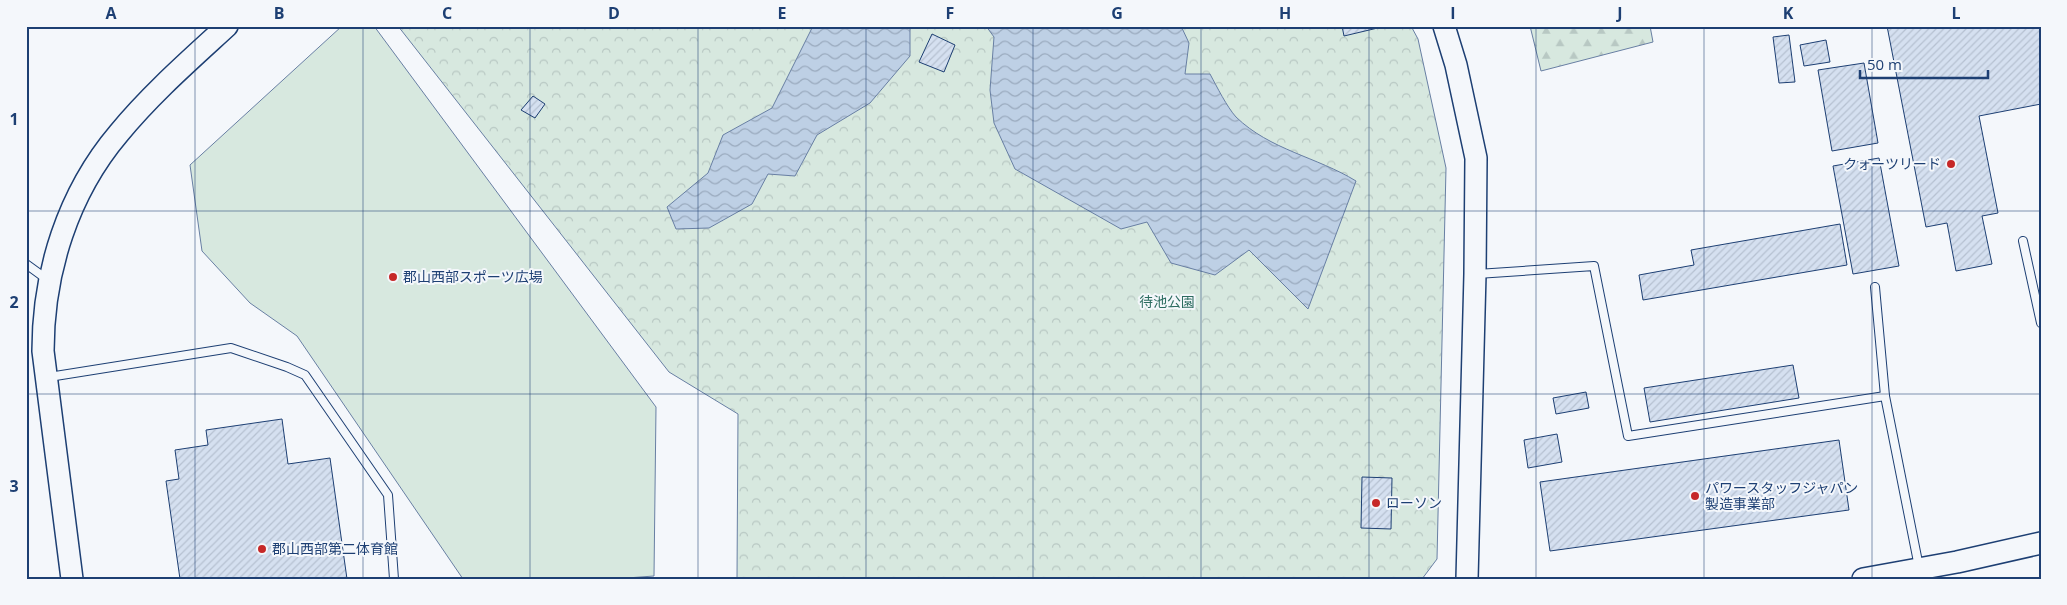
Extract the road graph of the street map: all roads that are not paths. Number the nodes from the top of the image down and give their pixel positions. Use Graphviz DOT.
graph roads {
  1 [pos="227,26"];
  2 [pos="1444,26"];
  3 [pos="2023,241"];
  4 [pos="26,264"];
  5 [pos="1475,274"];
  6 [pos="50,282"];
  7 [pos="1875,287"];
  8 [pos="2041,323"];
  9 [pos="46,378"];
  10 [pos="1885,396"];
  11 [pos="2041,543"];
  12 [pos="1920,569"];
  13 [pos="72,579"];
  14 [pos="394,579"];
  15 [pos="1467,579"];
  16 [pos="1864,579"];
  1 -- 6 [label="street"];
  2 -- 5 [label="street"];
  3 -- 8 [label="lane"];
  4 -- 6 [label="lane"];
  5 -- 10 [label="lane"];
  5 -- 15 [label="street"];
  6 -- 9 [label="street"];
  7 -- 10 [label="lane"];
  9 -- 13 [label="street"];
  9 -- 14 [label="lane"];
  10 -- 12 [label="lane"];
  11 -- 12 [label="street"];
  12 -- 16 [label="street"];
}
